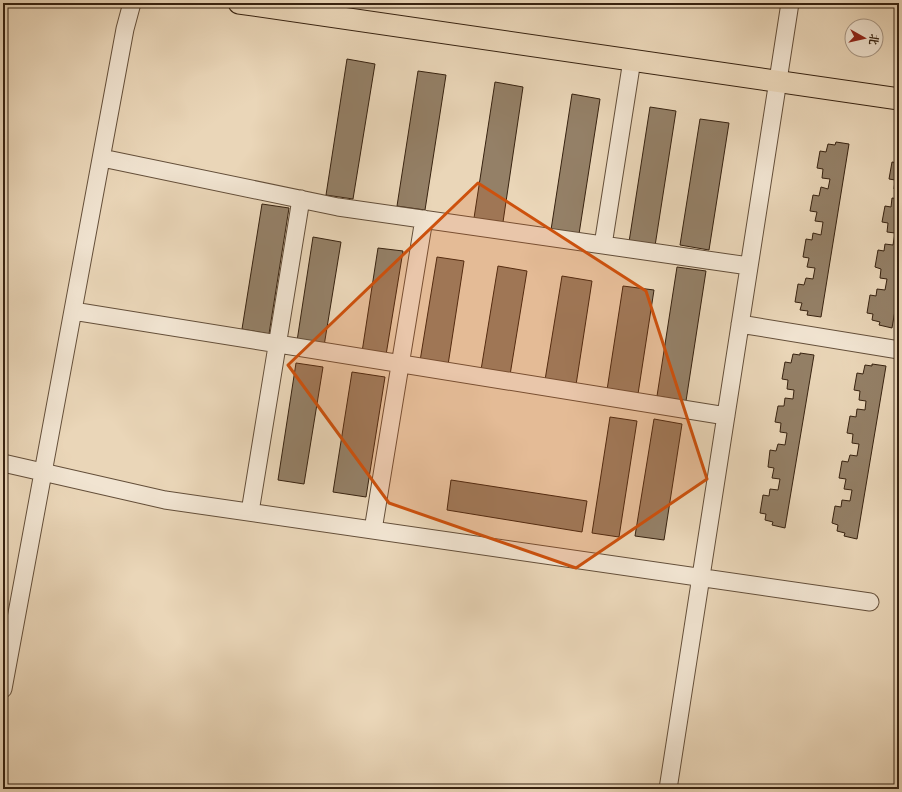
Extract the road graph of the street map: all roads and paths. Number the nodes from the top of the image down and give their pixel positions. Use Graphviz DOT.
graph roads {
  1 [pos="132,3"];
  2 [pos="239,3"];
  3 [pos="790,3"];
  4 [pos="632,60"];
  5 [pos="778,81"];
  6 [pos="899,99"];
  7 [pos="102,158"];
  8 [pos="300,199"];
  9 [pos="424,219"];
  10 [pos="603,245"];
  11 [pos="749,266"];
  12 [pos="73,312"];
  13 [pos="740,324"];
  14 [pos="277,344"];
  15 [pos="899,350"];
  16 [pos="400,364"];
  17 [pos="726,416"];
  18 [pos="3,462"];
  19 [pos="43,472"];
  20 [pos="250,512"];
  21 [pos="373,530"];
  22 [pos="701,577"];
  23 [pos="870,602"];
  24 [pos="3,689"];
  25 [pos="668,789"];
  1 -- 7 [label="street"];
  2 -- 4 [label="main road"];
  3 -- 5 [label="street"];
  4 -- 5 [label="main road"];
  4 -- 10 [label="street"];
  5 -- 6 [label="main road"];
  5 -- 11 [label="street"];
  7 -- 8 [label="street"];
  7 -- 12 [label="street"];
  8 -- 9 [label="street"];
  8 -- 14 [label="street"];
  9 -- 10 [label="street"];
  9 -- 16 [label="street"];
  10 -- 11 [label="street"];
  11 -- 13 [label="street"];
  12 -- 14 [label="street"];
  12 -- 19 [label="street"];
  13 -- 15 [label="street"];
  13 -- 17 [label="street"];
  14 -- 16 [label="street"];
  14 -- 20 [label="street"];
  16 -- 17 [label="street"];
  16 -- 21 [label="street"];
  17 -- 22 [label="street"];
  18 -- 19 [label="street"];
  19 -- 20 [label="street"];
  19 -- 24 [label="street"];
  20 -- 21 [label="street"];
  21 -- 22 [label="street"];
  22 -- 23 [label="street"];
  22 -- 25 [label="street"];
}
